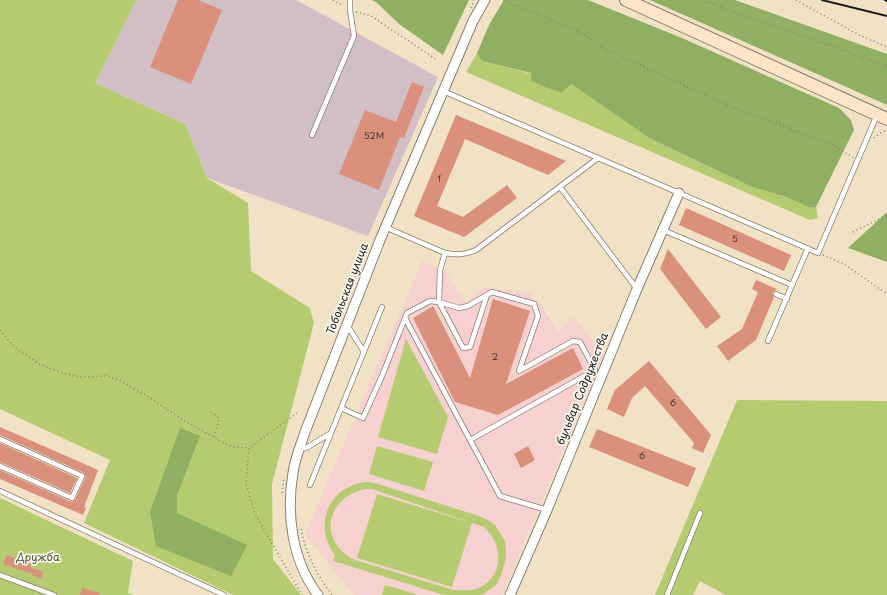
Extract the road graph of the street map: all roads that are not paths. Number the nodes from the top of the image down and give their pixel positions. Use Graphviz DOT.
graph roads {
  1 [pos="350,0"];
  2 [pos="478,0"];
  3 [pos="485,0"];
  4 [pos="626,0"];
  5 [pos="473,21"];
  6 [pos="442,91"];
  7 [pos="882,117"];
  8 [pos="312,135"];
  9 [pos="598,158"];
  10 [pos="560,187"];
  11 [pos="679,193"];
  12 [pos="385,227"];
  13 [pos="663,230"];
  14 [pos="808,248"];
  15 [pos="445,253"];
  16 [pos="792,285"];
  17 [pos="637,289"];
  18 [pos="776,294"];
  19 [pos="486,295"];
  20 [pos="786,298"];
  21 [pos="439,302"];
  22 [pos="382,307"];
  23 [pos="405,318"];
  24 [pos="347,325"];
  25 [pos="768,341"];
  26 [pos="364,352"];
  27 [pos="341,408"];
  28 [pos="331,433"];
  29 [pos="0,439"];
  30 [pos="470,440"];
  31 [pos="299,448"];
  32 [pos="0,466"];
  33 [pos="310,485"];
  34 [pos="0,491"];
  35 [pos="547,510"];
  36 [pos="700,513"];
  37 [pos="0,575"];
  38 [pos="54,595"];
  39 [pos="224,595"];
  40 [pos="318,595"];
  41 [pos="510,595"];
  42 [pos="667,595"];
  1 -- 8 [label="lane"];
  2 -- 5 [label="street"];
  3 -- 5 [label="street, Тобольская улица"];
  4 -- 7 [label="street"];
  5 -- 6 [label="street, Тобольская улица"];
  6 -- 9 [label="lane"];
  6 -- 12 [label="street, Тобольская улица"];
  7 -- 14 [label="lane"];
  9 -- 10 [label="lane"];
  9 -- 11 [label="lane"];
  10 -- 15 [label="lane"];
  10 -- 17 [label="lane"];
  11 -- 13 [label="street, бульвар Содружества"];
  11 -- 14 [label="lane"];
  12 -- 15 [label="lane"];
  12 -- 24 [label="street, Тобольская улица"];
  13 -- 16 [label="lane"];
  13 -- 17 [label="street, бульвар Содружества"];
  14 -- 16 [label="lane"];
  15 -- 21 [label="lane"];
  16 -- 20 [label="lane"];
  17 -- 35 [label="street, бульвар Содружества"];
  18 -- 20 [label="lane"];
  19 -- 21 [label="lane"];
  19 -- 21 [label="lane"];
  19 -- 30 [label="lane"];
  20 -- 25 [label="lane"];
  21 -- 23 [label="lane"];
  22 -- 26 [label="lane"];
  23 -- 27 [label="lane"];
  23 -- 30 [label="lane"];
  24 -- 26 [label="lane"];
  24 -- 31 [label="street, Тобольская улица"];
  26 -- 27 [label="lane"];
  27 -- 28 [label="lane"];
  28 -- 31 [label="lane"];
  28 -- 33 [label="lane"];
  29 -- 32 [label="lane"];
  30 -- 35 [label="lane"];
  31 -- 40 [label="street, Тобольская улица"];
  34 -- 39 [label="lane"];
  35 -- 41 [label="street, бульвар Содружества"];
  36 -- 42 [label="lane"];
  37 -- 38 [label="lane"];
}
